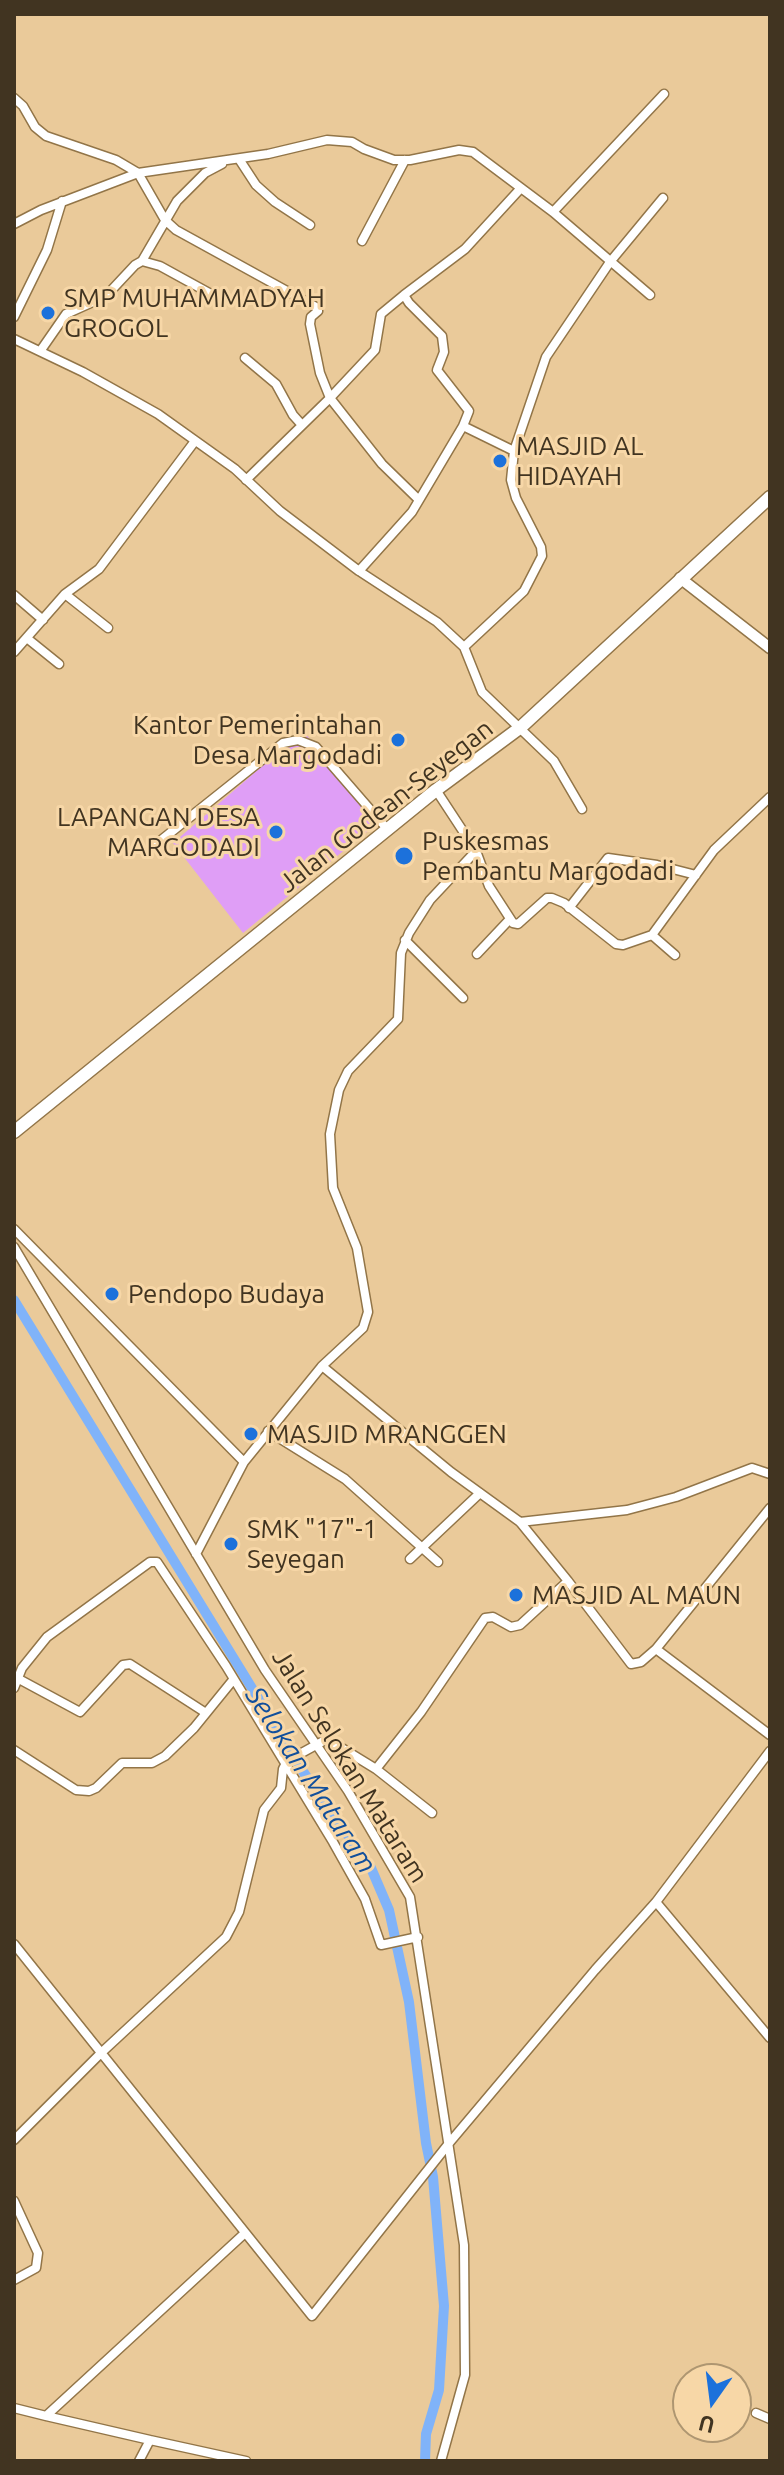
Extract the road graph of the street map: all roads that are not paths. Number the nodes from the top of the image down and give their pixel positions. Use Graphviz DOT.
graph roads {
  1 [pos="664,94"];
  2 [pos="14,98"];
  3 [pos="235,160"];
  4 [pos="405,160"];
  5 [pos="138,173"];
  6 [pos="521,188"];
  7 [pos="663,198"];
  8 [pos="62,201"];
  9 [pos="553,212"];
  10 [pos="165,220"];
  11 [pos="14,224"];
  12 [pos="310,225"];
  13 [pos="362,241"];
  14 [pos="142,261"];
  15 [pos="610,262"];
  16 [pos="211,294"];
  17 [pos="404,295"];
  18 [pos="650,295"];
  19 [pos="14,317"];
  20 [pos="14,339"];
  21 [pos="41,350"];
  22 [pos="245,358"];
  23 [pos="330,398"];
  24 [pos="302,425"];
  25 [pos="463,426"];
  26 [pos="195,441"];
  27 [pos="514,451"];
  28 [pos="246,480"];
  29 [pos="770,497"];
  30 [pos="419,500"];
  31 [pos="359,571"];
  32 [pos="680,578"];
  33 [pos="65,594"];
  34 [pos="14,595"];
  35 [pos="43,620"];
  36 [pos="108,628"];
  37 [pos="28,639"];
  38 [pos="464,647"];
  39 [pos="770,648"];
  40 [pos="14,652"];
  41 [pos="59,664"];
  42 [pos="521,727"];
  43 [pos="436,790"];
  44 [pos="770,797"];
  45 [pos="582,809"];
  46 [pos="388,830"];
  47 [pos="155,845"];
  48 [pos="476,851"];
  49 [pos="696,875"];
  50 [pos="569,908"];
  51 [pos="510,919"];
  52 [pos="652,935"];
  53 [pos="405,940"];
  54 [pos="477,954"];
  55 [pos="675,955"];
  56 [pos="463,998"];
  57 [pos="14,1132"];
  58 [pos="14,1229"];
  59 [pos="14,1247"];
  60 [pos="322,1366"];
  61 [pos="268,1431"];
  62 [pos="244,1462"];
  63 [pos="770,1474"];
  64 [pos="480,1493"];
  65 [pos="770,1508"];
  66 [pos="520,1522"];
  67 [pos="426,1550"];
  68 [pos="196,1554"];
  69 [pos="410,1559"];
  70 [pos="438,1562"];
  71 [pos="568,1581"];
  72 [pos="656,1649"];
  73 [pos="233,1680"];
  74 [pos="16,1683"];
  75 [pos="206,1713"];
  76 [pos="770,1735"];
  77 [pos="317,1743"];
  78 [pos="14,1750"];
  79 [pos="770,1751"];
  80 [pos="286,1763"];
  81 [pos="376,1769"];
  82 [pos="432,1813"];
  83 [pos="656,1902"];
  84 [pos="418,1937"];
  85 [pos="14,1944"];
  86 [pos="770,2038"];
  87 [pos="101,2053"];
  88 [pos="14,2140"];
  89 [pos="450,2142"];
  90 [pos="14,2201"];
  91 [pos="245,2233"];
  92 [pos="14,2280"];
  93 [pos="14,2408"];
  94 [pos="756,2413"];
  95 [pos="46,2416"];
  96 [pos="770,2419"];
  97 [pos="150,2440"];
  98 [pos="139,2461"];
  99 [pos="246,2461"];
  100 [pos="441,2461"];
  1 -- 9 [label="street"];
  2 -- 5 [label="street"];
  3 -- 4 [label="street"];
  3 -- 5 [label="street"];
  3 -- 10 [label="street"];
  3 -- 12 [label="street"];
  4 -- 6 [label="street"];
  4 -- 13 [label="street"];
  5 -- 8 [label="street"];
  5 -- 10 [label="street"];
  6 -- 9 [label="street"];
  6 -- 17 [label="street"];
  7 -- 15 [label="street"];
  8 -- 11 [label="street"];
  8 -- 19 [label="street"];
  9 -- 15 [label="street"];
  10 -- 14 [label="street"];
  10 -- 23 [label="street"];
  14 -- 16 [label="street"];
  14 -- 21 [label="street"];
  15 -- 18 [label="street"];
  15 -- 27 [label="street"];
  17 -- 23 [label="street"];
  17 -- 25 [label="street"];
  20 -- 21 [label="street"];
  21 -- 26 [label="street"];
  22 -- 24 [label="street"];
  23 -- 24 [label="street"];
  23 -- 30 [label="street"];
  24 -- 28 [label="street"];
  25 -- 27 [label="street"];
  25 -- 30 [label="street"];
  26 -- 28 [label="street"];
  26 -- 33 [label="street"];
  27 -- 38 [label="street"];
  28 -- 31 [label="street"];
  29 -- 32 [label="main road, Jalan Godean-Seyegan"];
  30 -- 31 [label="street"];
  31 -- 38 [label="street"];
  32 -- 39 [label="street"];
  32 -- 42 [label="main road, Jalan Godean-Seyegan"];
  33 -- 35 [label="street"];
  33 -- 36 [label="street"];
  34 -- 35 [label="street"];
  35 -- 37 [label="street"];
  37 -- 40 [label="street"];
  37 -- 41 [label="street"];
  38 -- 42 [label="street"];
  42 -- 43 [label="main road, Jalan Godean-Seyegan"];
  42 -- 45 [label="street"];
  43 -- 46 [label="main road, Jalan Godean-Seyegan"];
  43 -- 48 [label="street"];
  44 -- 49 [label="street"];
  46 -- 47 [label="street"];
  46 -- 57 [label="main road, Jalan Godean-Seyegan"];
  48 -- 51 [label="street"];
  48 -- 53 [label="street"];
  49 -- 50 [label="street"];
  49 -- 52 [label="street"];
  50 -- 51 [label="street"];
  50 -- 52 [label="street"];
  51 -- 54 [label="street"];
  52 -- 55 [label="street"];
  53 -- 56 [label="street"];
  53 -- 60 [label="street"];
  58 -- 62 [label="street"];
  59 -- 68 [label="street, Jalan Selokan Mataram"];
  60 -- 61 [label="street"];
  60 -- 64 [label="street"];
  61 -- 62 [label="street"];
  61 -- 67 [label="street"];
  62 -- 68 [label="street"];
  63 -- 66 [label="street"];
  64 -- 66 [label="street"];
  64 -- 67 [label="street"];
  65 -- 72 [label="street"];
  66 -- 71 [label="street"];
  67 -- 69 [label="street"];
  67 -- 70 [label="street"];
  68 -- 77 [label="street, Jalan Selokan Mataram"];
  71 -- 72 [label="street"];
  71 -- 81 [label="street"];
  72 -- 76 [label="street"];
  73 -- 74 [label="street"];
  73 -- 75 [label="street"];
  73 -- 80 [label="street"];
  74 -- 75 [label="street"];
  75 -- 78 [label="street"];
  77 -- 80 [label="street"];
  77 -- 81 [label="street"];
  77 -- 84 [label="street, Jalan Selokan Mataram"];
  79 -- 83 [label="street"];
  80 -- 84 [label="street"];
  80 -- 87 [label="street"];
  81 -- 82 [label="street"];
  83 -- 86 [label="street"];
  83 -- 89 [label="street"];
  84 -- 89 [label="street, Jalan Selokan Mataram"];
  85 -- 87 [label="street"];
  87 -- 88 [label="street"];
  87 -- 91 [label="street"];
  89 -- 91 [label="street"];
  89 -- 100 [label="street, Jalan Selokan Mataram"];
  90 -- 92 [label="street"];
  91 -- 95 [label="street"];
  93 -- 95 [label="street"];
  94 -- 96 [label="street"];
  95 -- 97 [label="street"];
  97 -- 98 [label="street"];
  97 -- 99 [label="street"];
}
